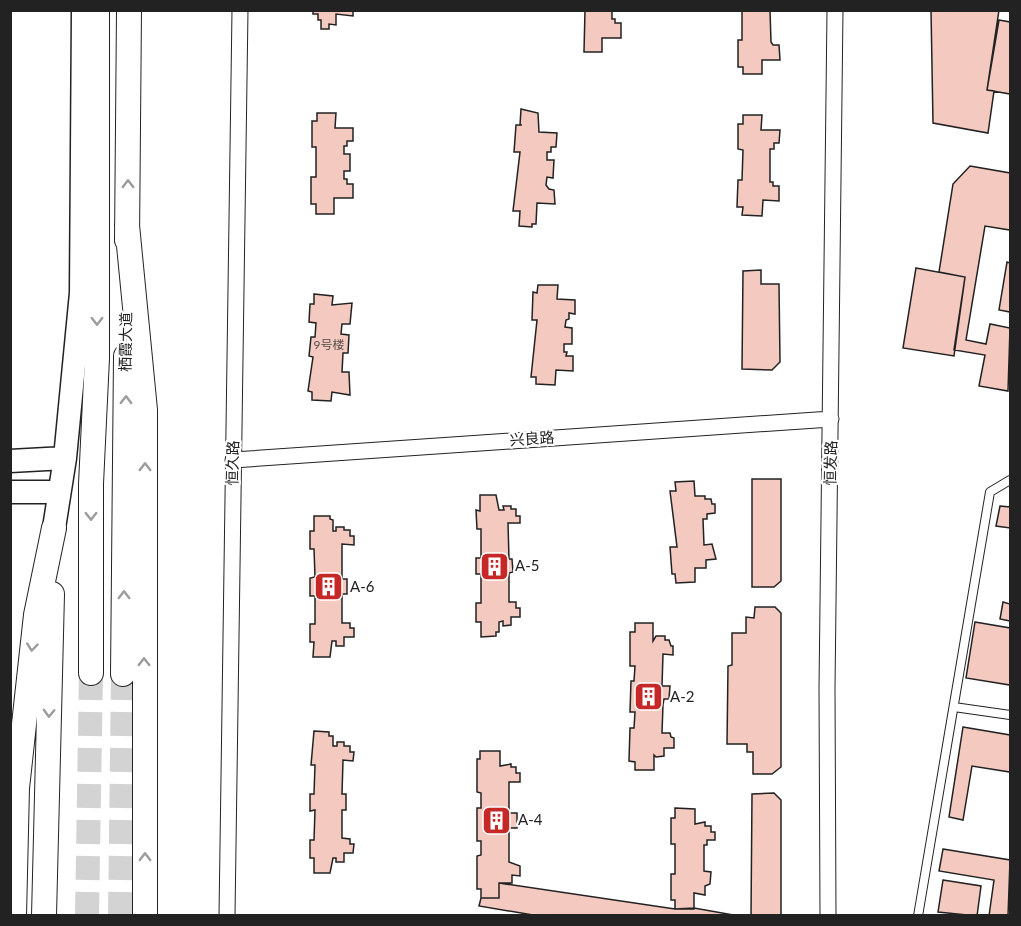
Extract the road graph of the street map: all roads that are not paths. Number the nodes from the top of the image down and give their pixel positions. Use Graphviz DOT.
graph roads {
  1 [pos="83,10"];
  2 [pos="97,10"];
  3 [pos="129,10"];
  4 [pos="240,10"];
  5 [pos="835,10"];
  6 [pos="128,225"];
  7 [pos="831,419"];
  8 [pos="65,458"];
  9 [pos="233,460"];
  10 [pos="10,461"];
  11 [pos="1011,480"];
  12 [pos="10,492"];
  13 [pos="59,492"];
  14 [pos="54,528"];
  15 [pos="91,673"];
  16 [pos="123,674"];
  17 [pos="954,707"];
  18 [pos="1011,716"];
  19 [pos="14,915"];
  20 [pos="44,915"];
  21 [pos="145,915"];
  22 [pos="227,915"];
  23 [pos="828,915"];
  24 [pos="918,915"];
  1 -- 8 [label="street"];
  2 -- 15 [label="main road, 栖霞大道, one-way"];
  6 -- 3 [label="main road, 栖霞大道, one-way"];
  4 -- 9 [label="street, 恒久路"];
  5 -- 7 [label="street, 恒发路"];
  16 -- 6 [label="main road, 栖霞大道, one-way"];
  21 -- 6 [label="main road, one-way"];
  7 -- 9 [label="street, 兴良路"];
  7 -- 23 [label="street, 恒发路"];
  8 -- 10 [label="street"];
  8 -- 13 [label="street"];
  9 -- 22 [label="street, 恒久路"];
  11 -- 17 [label="lane"];
  12 -- 13 [label="street"];
  13 -- 14 [label="street"];
  14 -- 19 [label="main road, one-way"];
  14 -- 20 [label="main road, one-way"];
  17 -- 18 [label="lane"];
  17 -- 24 [label="lane"];
}
